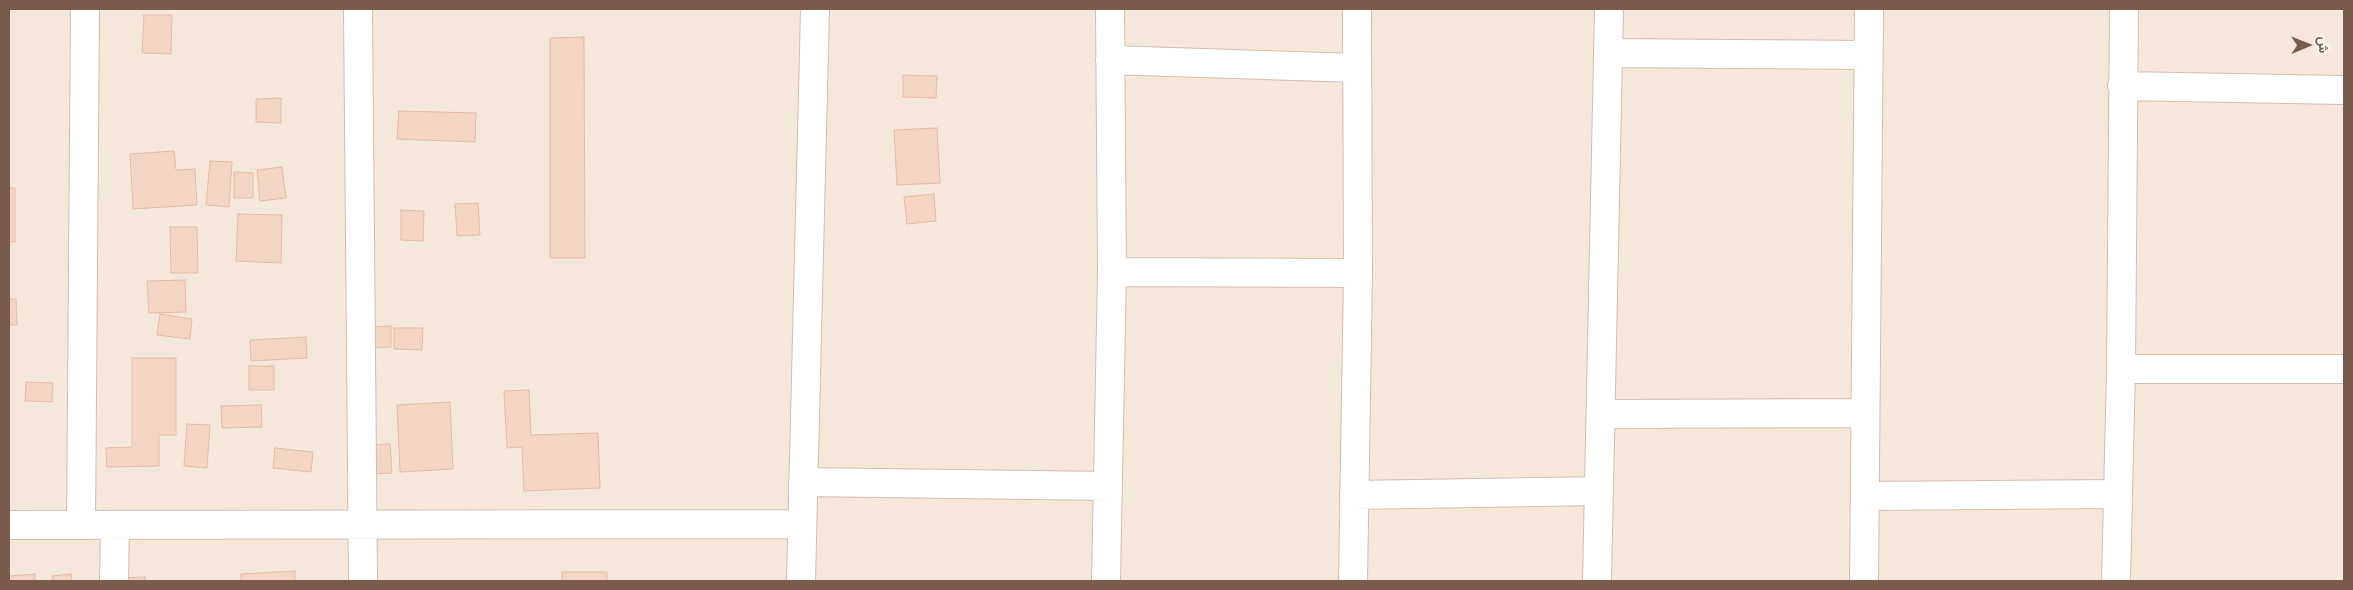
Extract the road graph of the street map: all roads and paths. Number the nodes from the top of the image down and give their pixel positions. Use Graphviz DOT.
graph roads {
  1 [pos="85,9"];
  2 [pos="358,9"];
  3 [pos="816,9"];
  4 [pos="1110,9"];
  5 [pos="1357,9"];
  6 [pos="1609,9"];
  7 [pos="1869,9"];
  8 [pos="2124,9"];
  9 [pos="1608,53"];
  10 [pos="1868,55"];
  11 [pos="1110,60"];
  12 [pos="1356,68"];
  13 [pos="2122,86"];
  14 [pos="2344,90"];
  15 [pos="1112,272"];
  16 [pos="1358,273"];
  17 [pos="2344,368"];
  18 [pos="2121,369"];
  19 [pos="1865,413"];
  20 [pos="1601,414"];
  21 [pos="803,482"];
  22 [pos="1108,486"];
  23 [pos="1599,491"];
  24 [pos="2117,494"];
  25 [pos="1354,495"];
  26 [pos="1864,496"];
  27 [pos="364,524"];
  28 [pos="802,524"];
  29 [pos="9,525"];
  30 [pos="82,525"];
  31 [pos="115,525"];
  32 [pos="114,581"];
  33 [pos="363,581"];
  34 [pos="801,581"];
  35 [pos="1106,581"];
  36 [pos="1354,581"];
  37 [pos="1597,581"];
  38 [pos="1864,581"];
  39 [pos="2116,581"];
  1 -- 30 [label="street"];
  2 -- 27 [label="street"];
  3 -- 21 [label="street"];
  4 -- 11 [label="street"];
  5 -- 12 [label="street"];
  6 -- 9 [label="street"];
  7 -- 10 [label="street"];
  8 -- 13 [label="street"];
  9 -- 10 [label="street"];
  9 -- 20 [label="street"];
  10 -- 19 [label="street"];
  11 -- 12 [label="street"];
  11 -- 15 [label="street"];
  12 -- 16 [label="street"];
  13 -- 14 [label="street"];
  13 -- 18 [label="street"];
  15 -- 16 [label="street"];
  15 -- 22 [label="street"];
  16 -- 25 [label="street"];
  17 -- 18 [label="street"];
  18 -- 24 [label="street"];
  19 -- 20 [label="street"];
  19 -- 26 [label="street"];
  20 -- 23 [label="street"];
  21 -- 22 [label="street"];
  21 -- 28 [label="street"];
  22 -- 35 [label="street"];
  23 -- 25 [label="street"];
  23 -- 37 [label="street"];
  24 -- 26 [label="street"];
  24 -- 39 [label="street"];
  25 -- 36 [label="street"];
  26 -- 38 [label="street"];
  27 -- 28 [label="street"];
  27 -- 31 [label="street"];
  27 -- 33 [label="street"];
  28 -- 34 [label="street"];
  29 -- 30 [label="street"];
  30 -- 31 [label="street"];
  31 -- 32 [label="street"];
}
